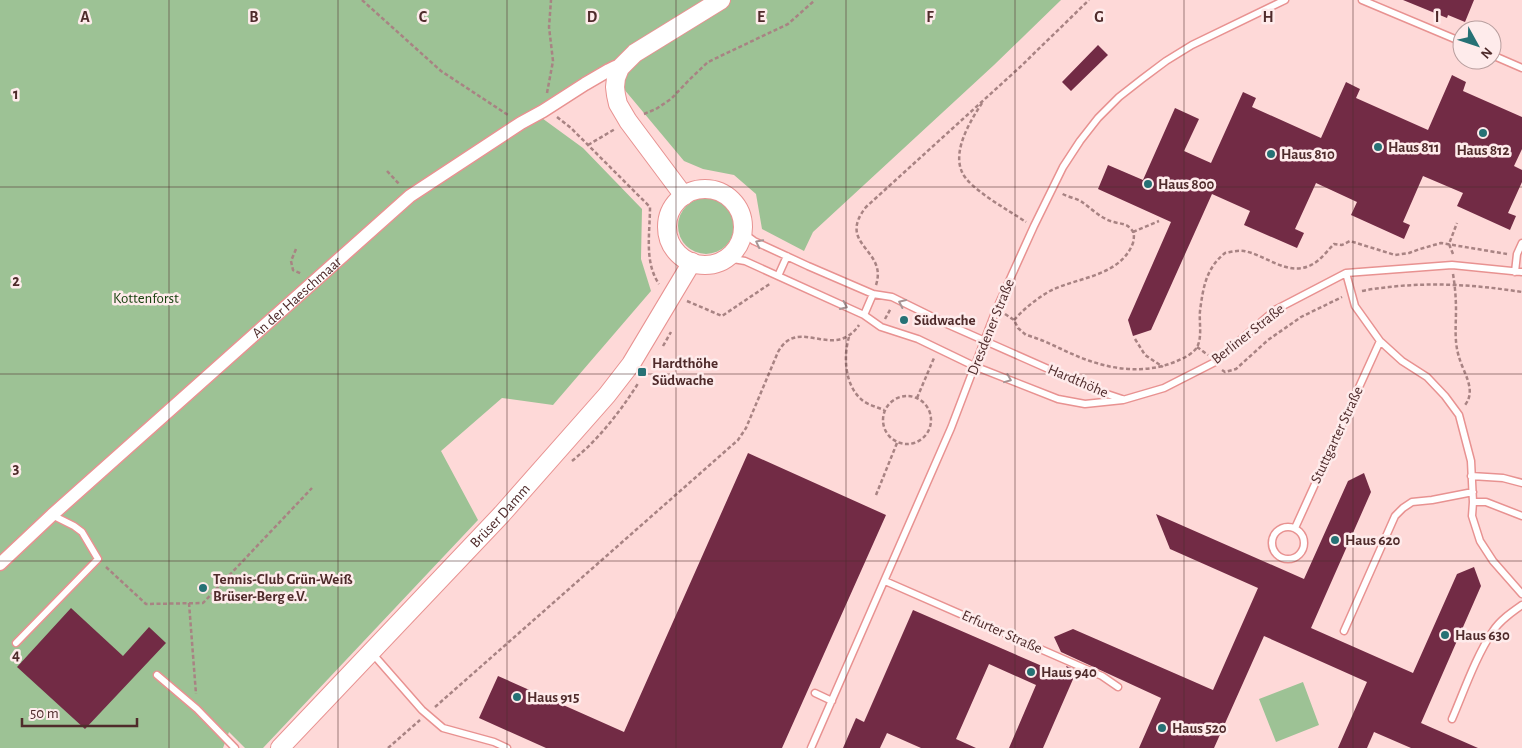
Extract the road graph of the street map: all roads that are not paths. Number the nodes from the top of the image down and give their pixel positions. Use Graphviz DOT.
graph roads {
  1 [pos="721,0"];
  2 [pos="1285,0"];
  3 [pos="1362,0"];
  4 [pos="1452,38"];
  5 [pos="1502,59"];
  6 [pos="620,68"];
  7 [pos="1522,68"];
  8 [pos="684,196"];
  9 [pos="743,233"];
  10 [pos="1522,243"];
  11 [pos="787,256"];
  12 [pos="728,258"];
  13 [pos="692,262"];
  14 [pos="1518,272"];
  15 [pos="1346,273"];
  16 [pos="778,276"];
  17 [pos="873,294"];
  18 [pos="864,315"];
  19 [pos="985,340"];
  20 [pos="1380,341"];
  21 [pos="974,366"];
  22 [pos="1123,400"];
  23 [pos="1472,476"];
  24 [pos="1522,483"];
  25 [pos="1472,492"];
  26 [pos="1473,502"];
  27 [pos="52,515"];
  28 [pos="1522,516"];
  29 [pos="1295,528"];
  30 [pos="0,564"];
  31 [pos="885,581"];
  32 [pos="1522,594"];
  33 [pos="1522,605"];
  34 [pos="1344,631"];
  35 [pos="16,643"];
  36 [pos="371,652"];
  37 [pos="157,675"];
  38 [pos="1118,687"];
  39 [pos="815,694"];
  40 [pos="832,701"];
  41 [pos="1452,719"];
  42 [pos="235,748"];
  43 [pos="280,748"];
  44 [pos="507,748"];
  45 [pos="811,748"];
  1 -- 6 [label="street, An der Haeschmaar"];
  2 -- 19 [label="lane, Dresdener Straße"];
  3 -- 4 [label="lane"];
  5 -- 7 [label="lane"];
  6 -- 8 [label="street"];
  6 -- 27 [label="street, An der Haeschmaar"];
  8 -- 9 [label="street"];
  8 -- 13 [label="street"];
  11 -- 9 [label="lane, Hardthöhe, one-way"];
  9 -- 12 [label="street"];
  10 -- 14 [label="lane"];
  11 -- 16 [label="lane"];
  11 -- 17 [label="lane, Hardthöhe"];
  12 -- 13 [label="street"];
  12 -- 16 [label="lane, Hardthöhe"];
  13 -- 36 [label="street, Brüser Damm"];
  14 -- 15 [label="lane, Berliner Straße"];
  15 -- 20 [label="lane"];
  15 -- 22 [label="lane, Berliner Straße"];
  16 -- 18 [label="lane, Hardthöhe, one-way"];
  17 -- 18 [label="lane"];
  19 -- 17 [label="lane, Hardthöhe, one-way"];
  18 -- 21 [label="lane, Hardthöhe"];
  19 -- 21 [label="lane, Dresdener Straße"];
  19 -- 22 [label="lane, Hardthöhe"];
  20 -- 23 [label="lane"];
  20 -- 29 [label="lane, Stuttgarter Straße"];
  21 -- 22 [label="lane, Hardthöhe, one-way"];
  21 -- 31 [label="lane, Dresdener Straße"];
  23 -- 24 [label="lane"];
  23 -- 25 [label="lane"];
  25 -- 26 [label="lane"];
  25 -- 34 [label="lane"];
  26 -- 28 [label="lane"];
  26 -- 32 [label="lane"];
  27 -- 30 [label="street, An der Haeschmaar"];
  27 -- 35 [label="lane"];
  29 -- 29 [label="lane"];
  31 -- 38 [label="lane, Erfurter Straße"];
  31 -- 40 [label="lane, Dresdener Straße"];
  33 -- 41 [label="lane"];
  36 -- 43 [label="street, Brüser Damm"];
  36 -- 44 [label="lane"];
  37 -- 42 [label="lane"];
  39 -- 40 [label="lane"];
  40 -- 45 [label="lane, Dresdener Straße"];
}
